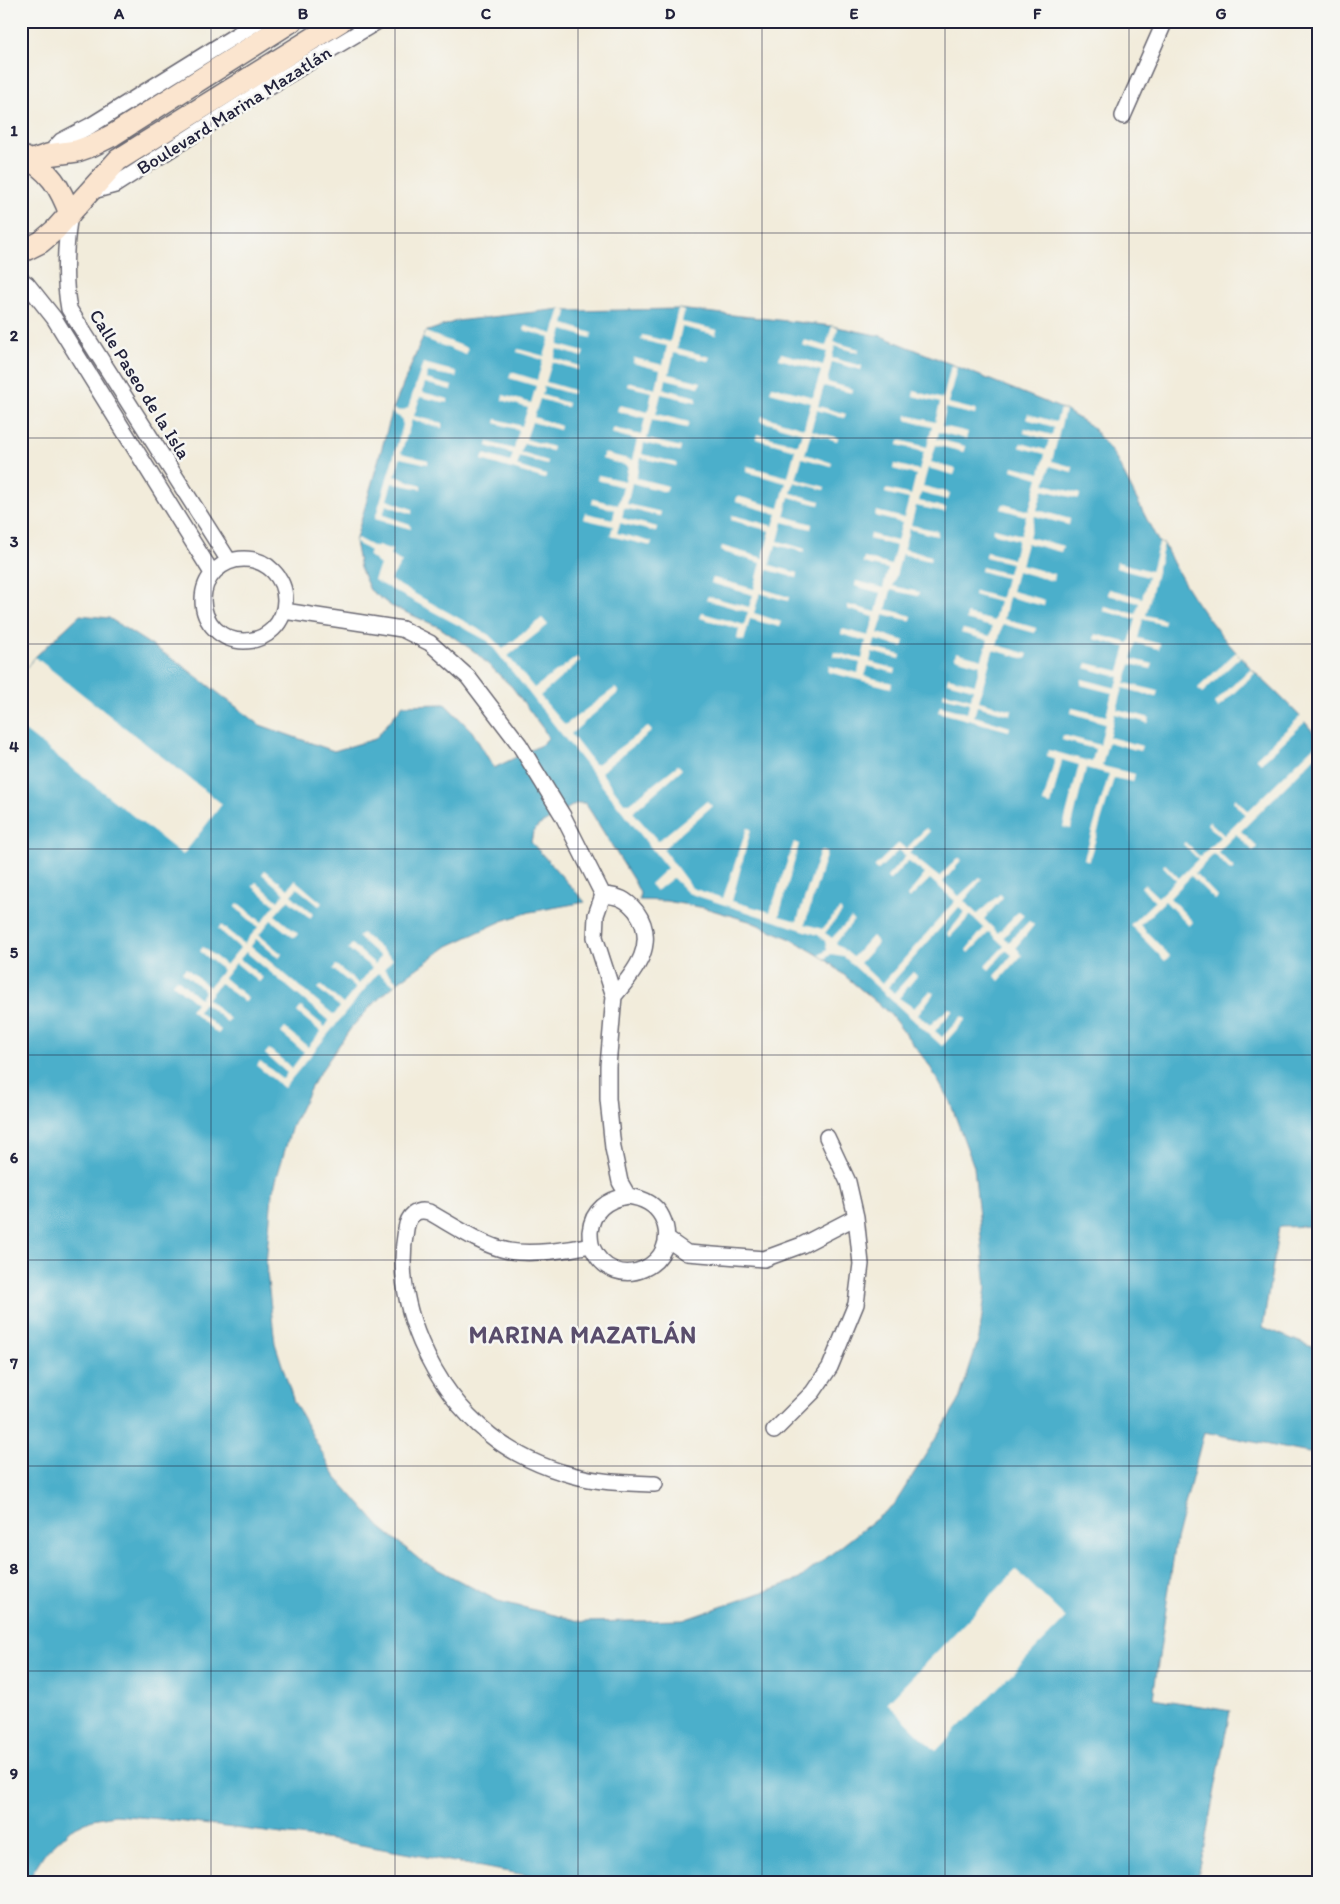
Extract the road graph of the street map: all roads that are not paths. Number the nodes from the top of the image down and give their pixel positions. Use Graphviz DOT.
graph roads {
  1 [pos="259,21"];
  2 [pos="292,21"];
  3 [pos="341,21"];
  4 [pos="378,21"];
  5 [pos="1165,21"];
  6 [pos="1123,116"];
  7 [pos="31,159"];
  8 [pos="88,192"];
  9 [pos="70,214"];
  10 [pos="21,252"];
  11 [pos="21,280"];
  12 [pos="69,309"];
  13 [pos="54,318"];
  14 [pos="229,560"];
  15 [pos="212,573"];
  16 [pos="284,611"];
  17 [pos="603,895"];
  18 [pos="614,996"];
  19 [pos="827,1137"];
  20 [pos="628,1196"];
  21 [pos="856,1217"];
  22 [pos="668,1239"];
  23 [pos="591,1245"];
  24 [pos="774,1431"];
  25 [pos="655,1484"];
  1 -- 7 [label="street"];
  2 -- 7 [label="main road"];
  3 -- 8 [label="main road, Boulevard Marina Mazatlán"];
  4 -- 8 [label="street, Boulevard Marina Mazatlán"];
  5 -- 6 [label="street"];
  7 -- 9 [label="main road"];
  8 -- 9 [label="main road, Boulevard Marina Mazatlán"];
  9 -- 10 [label="main road, Boulevard Marina Mazatlán"];
  9 -- 12 [label="street, Calle Paseo de la Isla"];
  11 -- 13 [label="street, Calle Paseo de la Isla"];
  12 -- 13 [label="street"];
  12 -- 14 [label="street, Calle Paseo de la Isla"];
  13 -- 15 [label="street, Calle Paseo de la Isla"];
  14 -- 15 [label="street"];
  14 -- 16 [label="street"];
  15 -- 16 [label="street"];
  16 -- 17 [label="street"];
  17 -- 18 [label="street"];
  17 -- 18 [label="street"];
  18 -- 20 [label="street"];
  19 -- 21 [label="street"];
  20 -- 22 [label="street"];
  20 -- 23 [label="street"];
  21 -- 22 [label="street"];
  21 -- 24 [label="street"];
  22 -- 23 [label="street"];
  23 -- 25 [label="street"];
}
